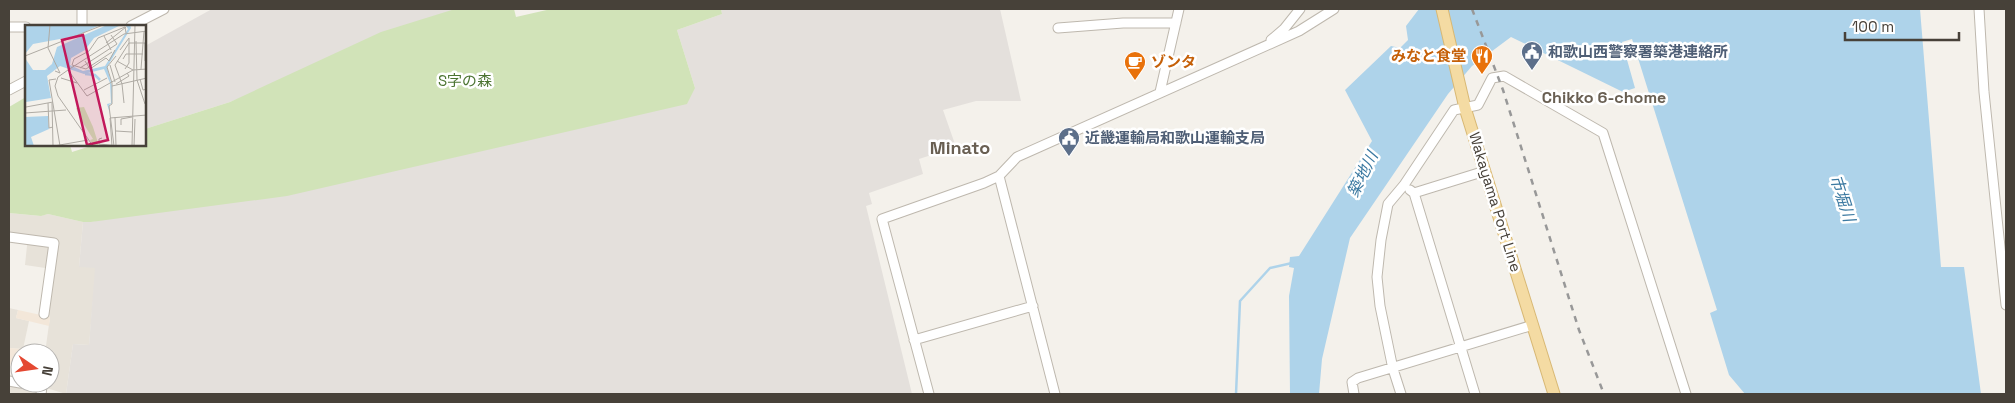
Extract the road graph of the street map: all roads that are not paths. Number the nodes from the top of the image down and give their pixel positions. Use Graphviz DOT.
graph roads {
  1 [pos="82,9"];
  2 [pos="164,9"];
  3 [pos="1179,9"];
  4 [pos="1300,9"];
  5 [pos="1334,9"];
  6 [pos="1442,9"];
  7 [pos="1979,9"];
  8 [pos="1176,23"];
  9 [pos="82,25"];
  10 [pos="133,25"];
  11 [pos="9,26"];
  12 [pos="25,27"];
  13 [pos="1058,28"];
  14 [pos="1263,47"];
  15 [pos="25,82"];
  16 [pos="9,90"];
  17 [pos="1160,92"];
  18 [pos="1465,108"];
  19 [pos="1486,171"];
  20 [pos="998,176"];
  21 [pos="1404,185"];
  22 [pos="1414,193"];
  23 [pos="9,237"];
  24 [pos="2006,305"];
  25 [pos="1033,306"];
  26 [pos="44,314"];
  27 [pos="1533,325"];
  28 [pos="914,340"];
  29 [pos="1460,347"];
  30 [pos="1393,369"];
  31 [pos="928,394"];
  32 [pos="1055,394"];
  33 [pos="1354,394"];
  34 [pos="1401,394"];
  35 [pos="1475,394"];
  36 [pos="1554,394"];
  37 [pos="1686,394"];
  1 -- 9 [label="street"];
  2 -- 10 [label="street"];
  3 -- 8 [label="street"];
  4 -- 14 [label="street"];
  5 -- 14 [label="street"];
  6 -- 18 [label="main road, Wakayama Port Line"];
  7 -- 24 [label="street"];
  8 -- 13 [label="street"];
  8 -- 17 [label="street"];
  11 -- 12 [label="street"];
  14 -- 17 [label="street"];
  15 -- 16 [label="street"];
  17 -- 20 [label="street"];
  18 -- 19 [label="main road, Wakayama Port Line"];
  18 -- 21 [label="street"];
  18 -- 37 [label="street"];
  19 -- 22 [label="street"];
  19 -- 27 [label="main road, Wakayama Port Line"];
  20 -- 25 [label="street"];
  20 -- 28 [label="street"];
  21 -- 22 [label="street"];
  21 -- 30 [label="street"];
  22 -- 29 [label="street"];
  23 -- 26 [label="street"];
  25 -- 28 [label="street"];
  25 -- 32 [label="street"];
  27 -- 29 [label="street"];
  27 -- 36 [label="main road, Wakayama Port Line"];
  28 -- 31 [label="street"];
  29 -- 30 [label="street"];
  29 -- 35 [label="street"];
  30 -- 33 [label="street"];
  30 -- 34 [label="street"];
}
